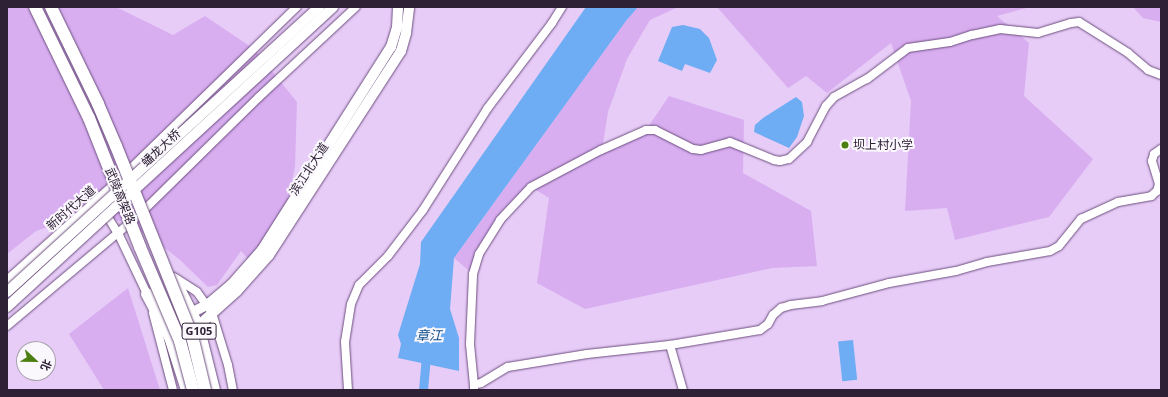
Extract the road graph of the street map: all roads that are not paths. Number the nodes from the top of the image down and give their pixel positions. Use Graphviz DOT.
graph roads {
  1 [pos="36,7"];
  2 [pos="51,7"];
  3 [pos="297,7"];
  4 [pos="318,7"];
  5 [pos="333,7"];
  6 [pos="356,7"];
  7 [pos="398,7"];
  8 [pos="408,7"];
  9 [pos="562,7"];
  10 [pos="1161,75"];
  11 [pos="1161,149"];
  12 [pos="121,178"];
  13 [pos="97,201"];
  14 [pos="140,214"];
  15 [pos="118,233"];
  16 [pos="173,276"];
  17 [pos="7,280"];
  18 [pos="7,292"];
  19 [pos="147,294"];
  20 [pos="7,307"];
  21 [pos="210,309"];
  22 [pos="191,313"];
  23 [pos="7,326"];
  24 [pos="198,326"];
  25 [pos="670,345"];
  26 [pos="474,387"];
  27 [pos="173,390"];
  28 [pos="187,390"];
  29 [pos="193,390"];
  30 [pos="205,390"];
  31 [pos="214,390"];
  32 [pos="233,390"];
  33 [pos="348,390"];
  34 [pos="683,390"];
  1 -- 29 [label="highway, 武陵高架路, bridge"];
  2 -- 30 [label="highway, 武陵高架路, bridge"];
  3 -- 12 [label="street, 新时代大道"];
  4 -- 18 [label="main road, 蟠龙大桥, bridge"];
  5 -- 20 [label="main road, 蟠龙大桥, bridge"];
  6 -- 14 [label="street"];
  7 -- 21 [label="main road, 滨江北大道"];
  8 -- 21 [label="main road, 滨江北大道"];
  9 -- 33 [label="street"];
  10 -- 26 [label="street"];
  11 -- 25 [label="street"];
  12 -- 13 [label="street, 新时代大道"];
  12 -- 14 [label="street"];
  13 -- 15 [label="street"];
  13 -- 17 [label="street, 新时代大道"];
  14 -- 15 [label="street"];
  14 -- 16 [label="street"];
  15 -- 19 [label="street"];
  15 -- 23 [label="street"];
  16 -- 21 [label="street"];
  16 -- 22 [label="highway, G105"];
  19 -- 27 [label="street"];
  19 -- 28 [label="highway, G105"];
  21 -- 22 [label="main road, 滨江北大道"];
  21 -- 24 [label="main road, 滨江北大道"];
  21 -- 32 [label="street"];
  22 -- 24 [label="highway, G105"];
  24 -- 31 [label="highway, G105"];
  25 -- 26 [label="street"];
  25 -- 34 [label="street"];
}
